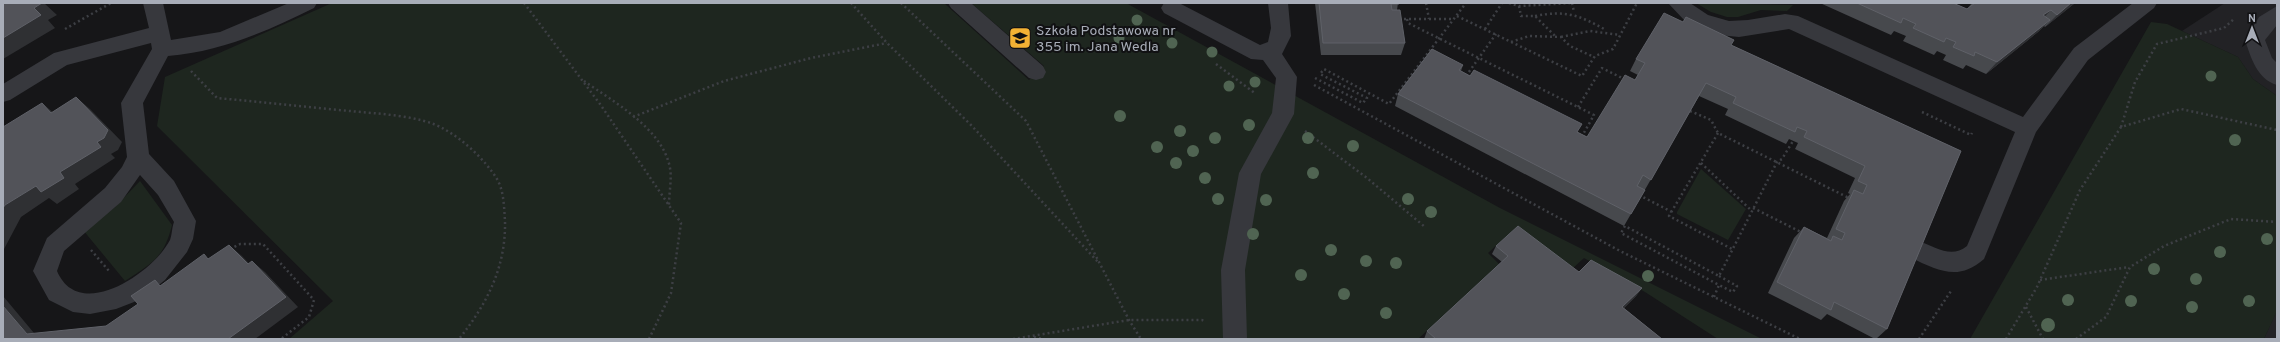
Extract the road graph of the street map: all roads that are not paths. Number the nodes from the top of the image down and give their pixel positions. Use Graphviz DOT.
graph roads {
  1 [pos="153,3"];
  2 [pos="307,3"];
  3 [pos="958,3"];
  4 [pos="1278,3"];
  5 [pos="1678,3"];
  6 [pos="2147,3"];
  7 [pos="1171,8"];
  8 [pos="2277,14"];
  9 [pos="161,41"];
  10 [pos="1269,52"];
  11 [pos="1036,72"];
  12 [pos="2277,77"];
  13 [pos="3,94"];
  14 [pos="2027,128"];
  15 [pos="138,157"];
  16 [pos="1919,251"];
  17 [pos="1235,339"];
  1 -- 9 [label="street"];
  2 -- 9 [label="street"];
  3 -- 11 [label="street"];
  4 -- 10 [label="street"];
  5 -- 14 [label="street"];
  6 -- 14 [label="street"];
  7 -- 10 [label="street"];
  8 -- 12 [label="street"];
  9 -- 13 [label="street"];
  9 -- 15 [label="street"];
  10 -- 17 [label="street"];
  14 -- 16 [label="street"];
  15 -- 15 [label="street"];
}
